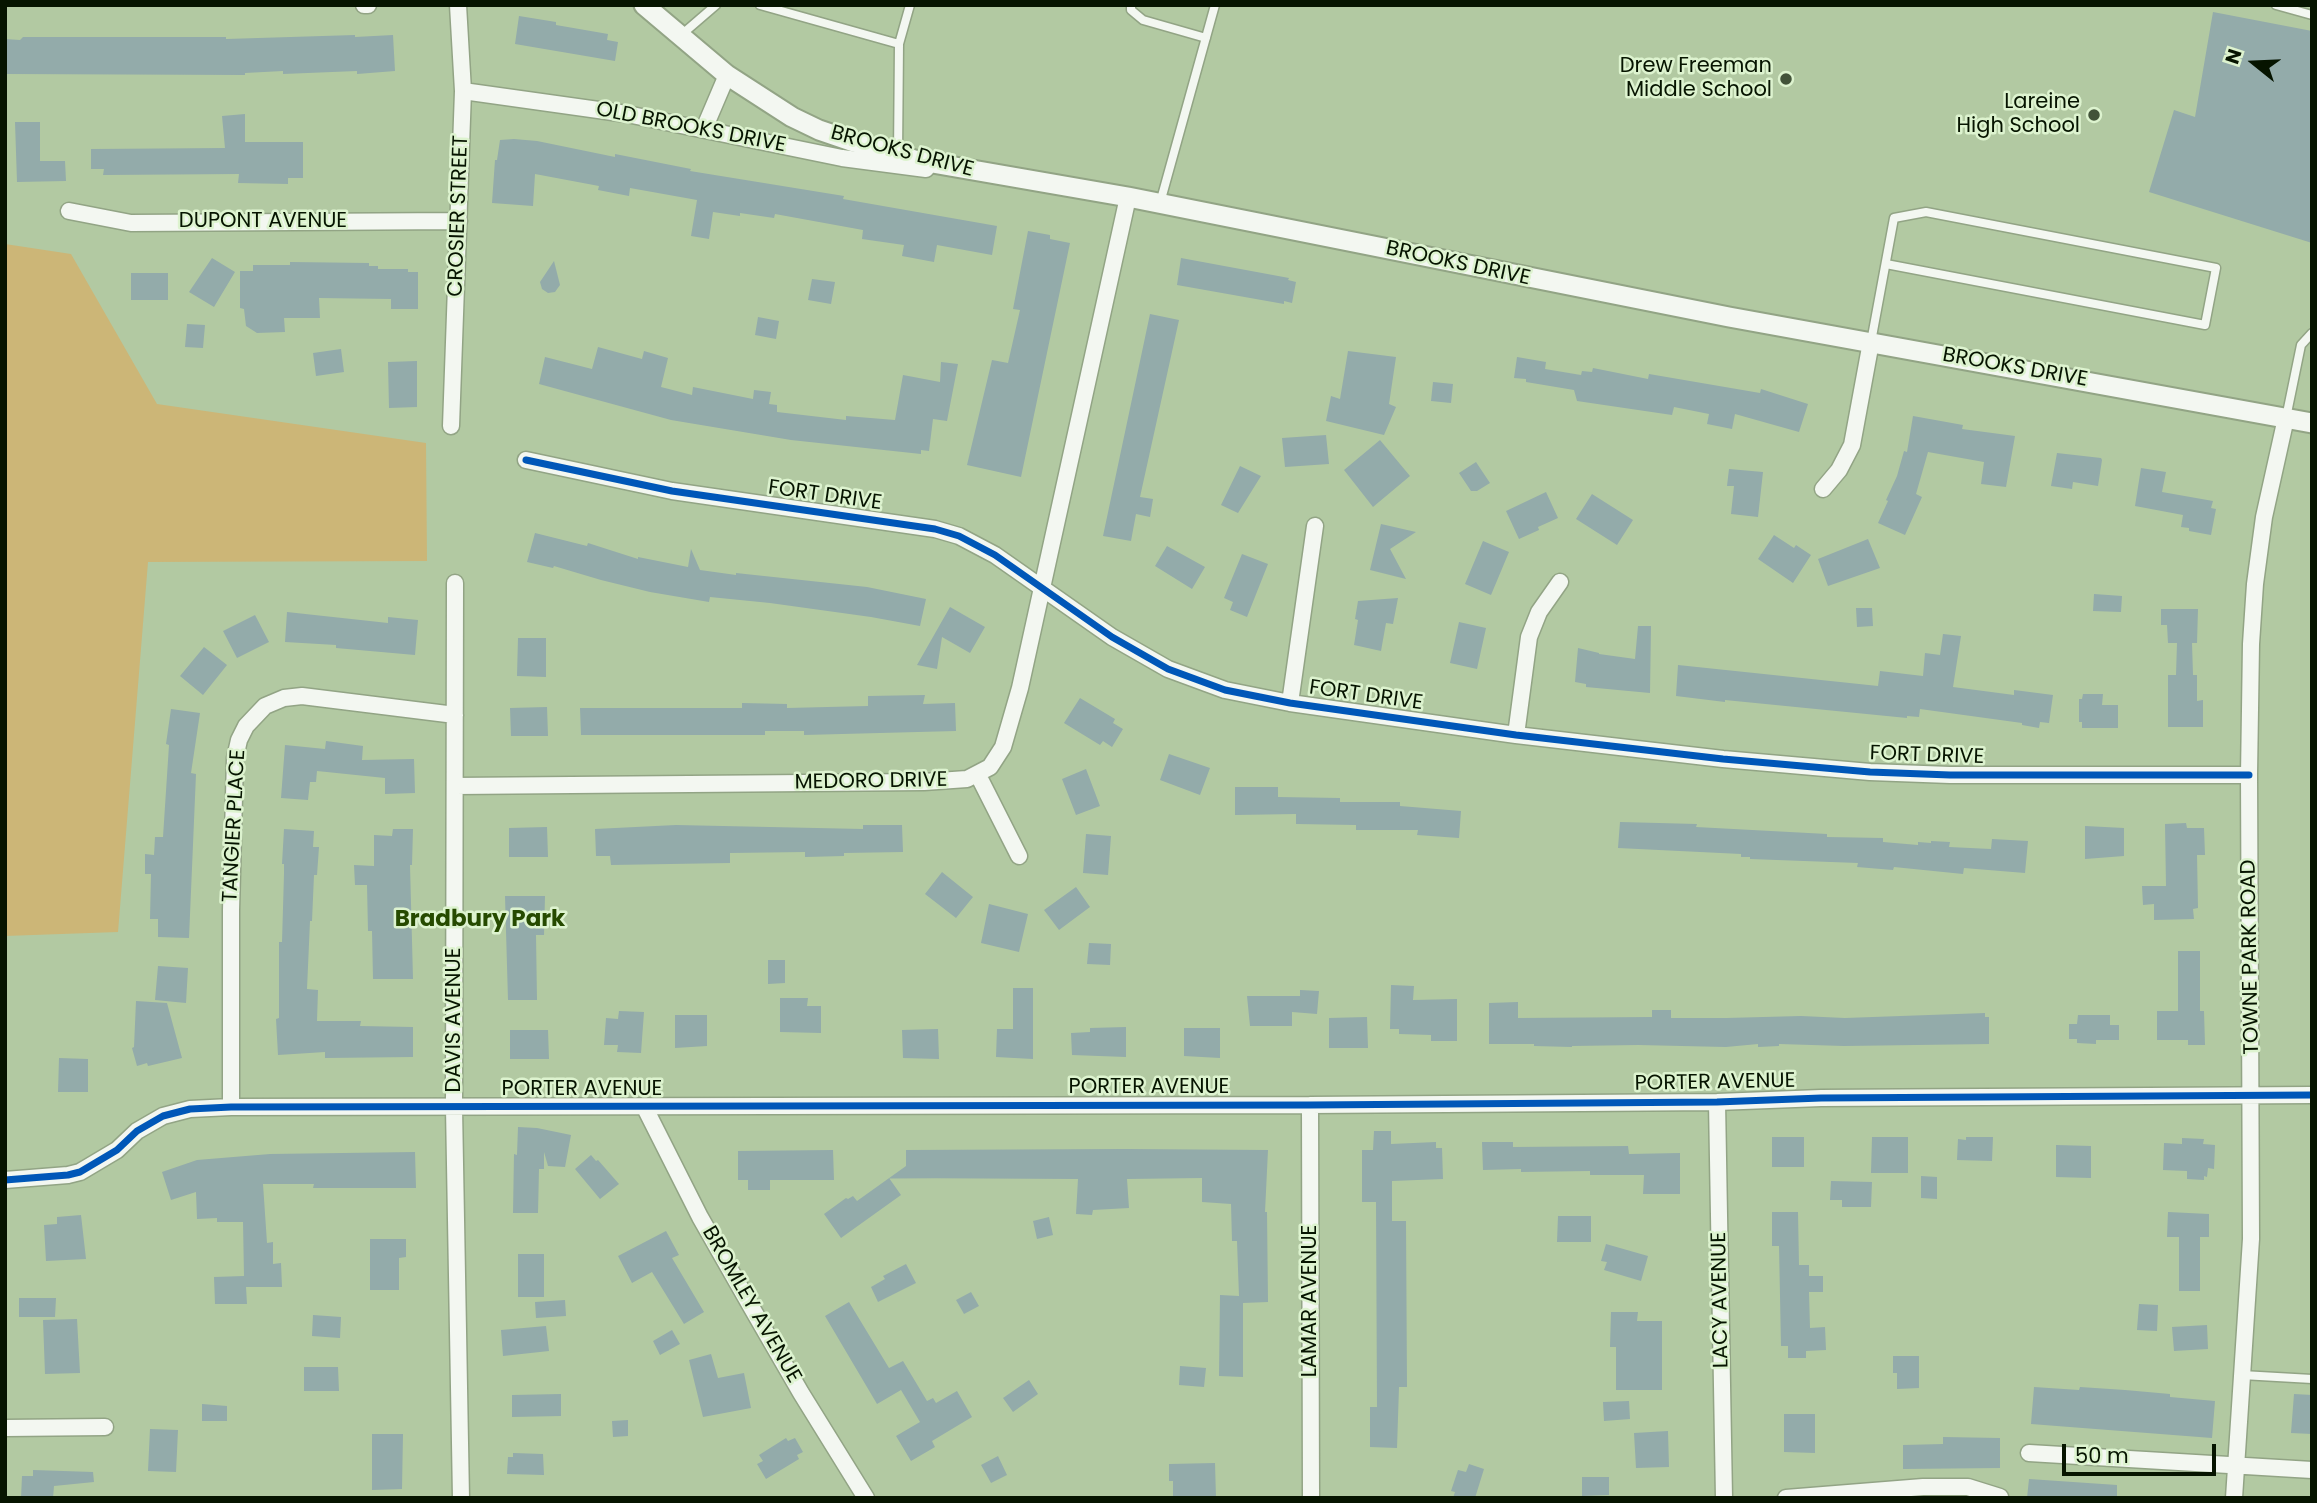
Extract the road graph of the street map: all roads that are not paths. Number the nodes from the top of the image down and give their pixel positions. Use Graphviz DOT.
graph roads {
  1 [pos="458,5"];
  2 [pos="644,5"];
  3 [pos="716,5"];
  4 [pos="760,5"];
  5 [pos="910,5"];
  6 [pos="1130,5"];
  7 [pos="1215,5"];
  8 [pos="2276,5"];
  9 [pos="2312,15"];
  10 [pos="680,36"];
  11 [pos="1206,38"];
  12 [pos="899,44"];
  13 [pos="727,75"];
  14 [pos="463,91"];
  15 [pos="704,129"];
  16 [pos="898,155"];
  17 [pos="962,170"];
  18 [pos="1128,197"];
  19 [pos="1160,204"];
  20 [pos="69,211"];
  21 [pos="459,221"];
  22 [pos="1886,264"];
  23 [pos="2312,333"];
  24 [pos="1871,342"];
  25 [pos="2286,418"];
  26 [pos="2312,423"];
  27 [pos="451,426"];
  28 [pos="526,460"];
  29 [pos="1823,489"];
  30 [pos="1315,526"];
  31 [pos="1560,582"];
  32 [pos="455,583"];
  33 [pos="1042,587"];
  34 [pos="1290,703"];
  35 [pos="455,715"];
  36 [pos="1516,735"];
  37 [pos="978,775"];
  38 [pos="2249,775"];
  39 [pos="455,786"];
  40 [pos="1019,856"];
  41 [pos="2252,1095"];
  42 [pos="2312,1095"];
  43 [pos="1717,1102"];
  44 [pos="1310,1105"];
  45 [pos="232,1107"];
  46 [pos="454,1108"];
  47 [pos="645,1108"];
  48 [pos="5,1180"];
  49 [pos="2242,1375"];
  50 [pos="2312,1379"];
  51 [pos="105,1427"];
  52 [pos="5,1429"];
  53 [pos="2029,1453"];
  54 [pos="2236,1465"];
  55 [pos="2312,1470"];
  56 [pos="2000,1497"];
  57 [pos="461,1498"];
  58 [pos="866,1498"];
  59 [pos="1311,1498"];
  60 [pos="1724,1498"];
  61 [pos="1786,1498"];
  62 [pos="2234,1498"];
  1 -- 14 [label="street, CROSIER STREET"];
  2 -- 10 [label="street, BROOKS DRIVE"];
  3 -- 10 [label="lane"];
  4 -- 12 [label="lane"];
  5 -- 12 [label="lane"];
  6 -- 11 [label="lane"];
  7 -- 11 [label="lane"];
  8 -- 9 [label="lane"];
  10 -- 13 [label="street, BROOKS DRIVE"];
  11 -- 19 [label="lane"];
  12 -- 16 [label="lane"];
  13 -- 15 [label="street"];
  13 -- 16 [label="street, BROOKS DRIVE"];
  14 -- 15 [label="street, OLD BROOKS DRIVE"];
  14 -- 21 [label="street, CROSIER STREET"];
  15 -- 17 [label="street, OLD BROOKS DRIVE"];
  16 -- 17 [label="street, BROOKS DRIVE"];
  17 -- 18 [label="street, BROOKS DRIVE"];
  18 -- 19 [label="street, BROOKS DRIVE"];
  18 -- 33 [label="street, MEDORO DRIVE"];
  19 -- 24 [label="street, BROOKS DRIVE"];
  20 -- 21 [label="street, DUPONT AVENUE"];
  21 -- 27 [label="street, CROSIER STREET"];
  22 -- 22 [label="lane"];
  22 -- 24 [label="lane"];
  23 -- 25 [label="lane"];
  24 -- 25 [label="street, BROOKS DRIVE"];
  24 -- 29 [label="street"];
  25 -- 26 [label="street, BROOKS DRIVE"];
  25 -- 38 [label="street, TOWNE PARK ROAD"];
  28 -- 33 [label="street, FORT DRIVE"];
  30 -- 34 [label="street, FORT DRIVE"];
  31 -- 36 [label="street"];
  32 -- 35 [label="street, DAVIS AVENUE"];
  33 -- 34 [label="street, FORT DRIVE"];
  33 -- 37 [label="street, MEDORO DRIVE"];
  34 -- 36 [label="street, FORT DRIVE"];
  35 -- 39 [label="street, DAVIS AVENUE"];
  35 -- 45 [label="street, TANGIER PLACE"];
  36 -- 38 [label="street, FORT DRIVE"];
  37 -- 39 [label="street, MEDORO DRIVE"];
  37 -- 40 [label="street"];
  38 -- 41 [label="street, TOWNE PARK ROAD"];
  39 -- 46 [label="street, DAVIS AVENUE"];
  41 -- 42 [label="street, PORTER AVENUE"];
  41 -- 43 [label="street, PORTER AVENUE"];
  41 -- 49 [label="street, TOWNE PARK ROAD"];
  43 -- 44 [label="street, PORTER AVENUE"];
  43 -- 60 [label="street, LACY AVENUE"];
  44 -- 47 [label="street, PORTER AVENUE"];
  44 -- 59 [label="street, LAMAR AVENUE"];
  45 -- 46 [label="street, PORTER AVENUE"];
  45 -- 48 [label="street, PORTER AVENUE"];
  46 -- 47 [label="street, PORTER AVENUE"];
  46 -- 57 [label="street, DAVIS AVENUE"];
  47 -- 58 [label="street, BROMLEY AVENUE"];
  49 -- 50 [label="lane"];
  49 -- 54 [label="street, TOWNE PARK ROAD"];
  51 -- 52 [label="street"];
  53 -- 54 [label="street"];
  54 -- 55 [label="street"];
  54 -- 62 [label="street, TOWNE PARK ROAD"];
  56 -- 61 [label="street"];
}
